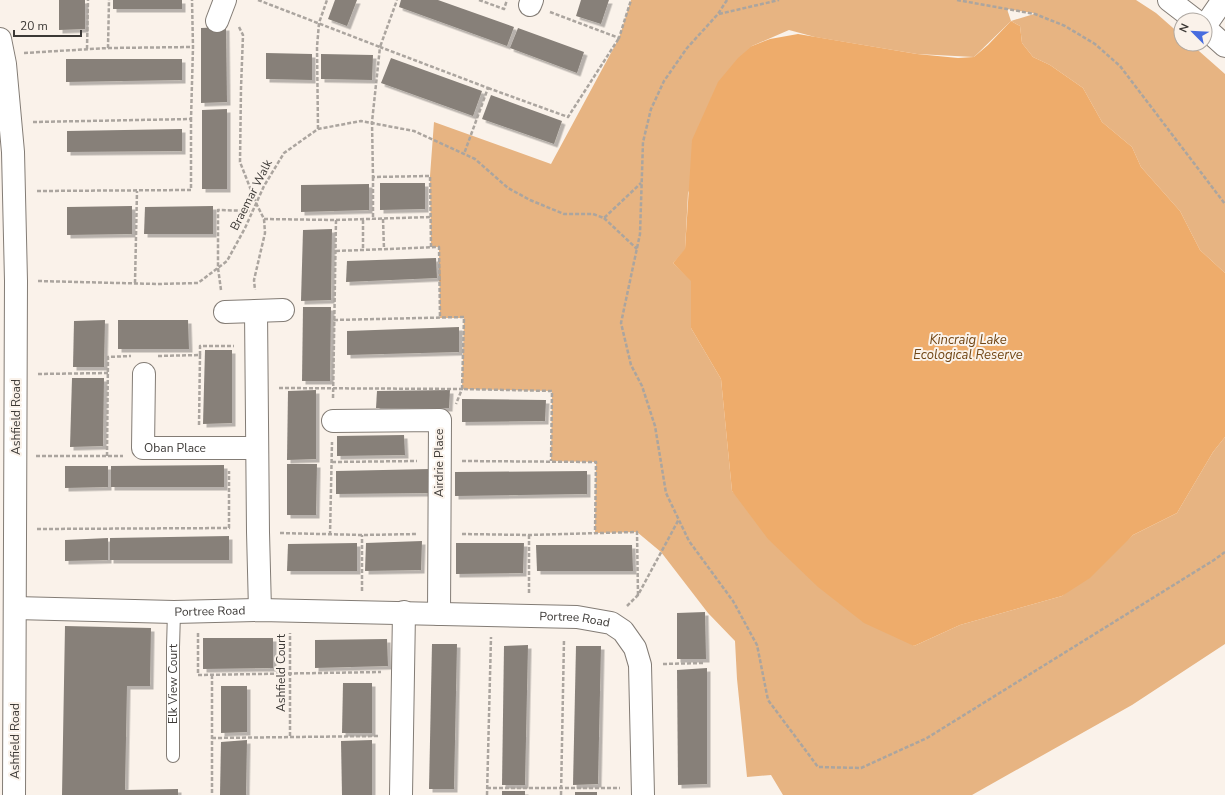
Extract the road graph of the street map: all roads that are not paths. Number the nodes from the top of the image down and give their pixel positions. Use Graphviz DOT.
graph roads {
  1 [pos="225,0"];
  2 [pos="1169,0"];
  3 [pos="1224,0"];
  4 [pos="1185,12"];
  5 [pos="1213,16"];
  6 [pos="227,21"];
  7 [pos="1213,35"];
  8 [pos="1225,46"];
  9 [pos="2,47"];
  10 [pos="282,310"];
  11 [pos="256,311"];
  12 [pos="225,312"];
  13 [pos="144,374"];
  14 [pos="333,421"];
  15 [pos="258,448"];
  16 [pos="15,608"];
  17 [pos="260,610"];
  18 [pos="174,612"];
  19 [pos="404,612"];
  20 [pos="439,614"];
  21 [pos="173,756"];
  22 [pos="643,791"];
  23 [pos="14,795"];
  24 [pos="401,795"];
  1 -- 6 [label="street"];
  2 -- 4 [label="street"];
  3 -- 5 [label="street"];
  7 -- 8 [label="street"];
  9 -- 16 [label="street, Ashfield Road"];
  10 -- 11 [label="street"];
  11 -- 12 [label="street"];
  11 -- 15 [label="street"];
  13 -- 15 [label="street, Oban Place"];
  14 -- 20 [label="street, Airdrie Place"];
  15 -- 17 [label="street"];
  16 -- 18 [label="street, Portree Road"];
  16 -- 23 [label="street, Ashfield Road"];
  17 -- 18 [label="street, Portree Road"];
  17 -- 19 [label="street, Portree Road"];
  18 -- 21 [label="lane, Elk View Court"];
  19 -- 20 [label="street, Portree Road"];
  19 -- 24 [label="street"];
  20 -- 22 [label="street, Portree Road"];
}
